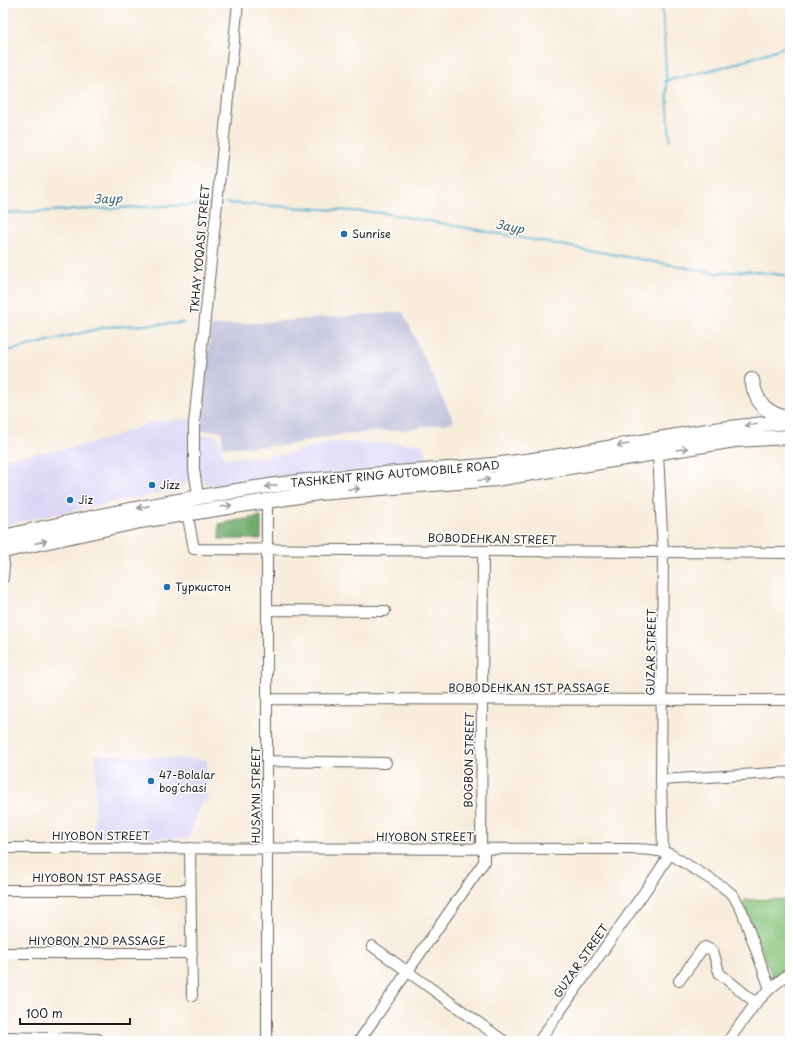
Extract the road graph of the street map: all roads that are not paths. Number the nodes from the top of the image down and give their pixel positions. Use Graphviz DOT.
graph roads {
  1 [pos="238,3"];
  2 [pos="752,380"];
  3 [pos="790,418"];
  4 [pos="790,422"];
  5 [pos="790,437"];
  6 [pos="658,453"];
  7 [pos="398,479"];
  8 [pos="198,496"];
  9 [pos="267,500"];
  10 [pos="187,512"];
  11 [pos="3,537"];
  12 [pos="267,549"];
  13 [pos="3,551"];
  14 [pos="484,551"];
  15 [pos="664,553"];
  16 [pos="790,553"];
  17 [pos="3,556"];
  18 [pos="3,578"];
  19 [pos="267,610"];
  20 [pos="385,611"];
  21 [pos="267,699"];
  22 [pos="482,700"];
  23 [pos="662,700"];
  24 [pos="790,700"];
  25 [pos="268,761"];
  26 [pos="386,763"];
  27 [pos="790,772"];
  28 [pos="661,780"];
  29 [pos="3,848"];
  30 [pos="190,848"];
  31 [pos="268,849"];
  32 [pos="482,849"];
  33 [pos="666,853"];
  34 [pos="3,890"];
  35 [pos="191,890"];
  36 [pos="372,946"];
  37 [pos="3,953"];
  38 [pos="192,953"];
  39 [pos="408,972"];
  40 [pos="790,972"];
  41 [pos="679,981"];
  42 [pos="770,989"];
  43 [pos="192,996"];
  44 [pos="756,1003"];
  45 [pos="3,1037"];
  46 [pos="98,1039"];
  47 [pos="268,1041"];
  48 [pos="359,1041"];
  49 [pos="504,1041"];
  50 [pos="539,1041"];
  51 [pos="728,1041"];
  1 -- 8 [label="street, TKHAY YOQASI STREET"];
  2 -- 3 [label="highway"];
  4 -- 7 [label="highway, TASHKENT RING AUTOMOBILE ROAD, one-way"];
  6 -- 5 [label="highway, TASHKENT RING AUTOMOBILE ROAD, one-way"];
  7 -- 6 [label="highway, TASHKENT RING AUTOMOBILE ROAD, one-way"];
  6 -- 15 [label="street, GUZAR STREET"];
  7 -- 8 [label="highway, TASHKENT RING AUTOMOBILE ROAD, one-way"];
  9 -- 7 [label="highway, TASHKENT RING AUTOMOBILE ROAD, one-way"];
  8 -- 11 [label="highway, TASHKENT RING AUTOMOBILE ROAD, one-way"];
  10 -- 9 [label="highway, TASHKENT RING AUTOMOBILE ROAD, one-way"];
  9 -- 12 [label="street, HUSAYNI STREET"];
  10 -- 12 [label="street, BOBODEHKAN STREET"];
  13 -- 10 [label="highway, TASHKENT RING AUTOMOBILE ROAD, one-way"];
  12 -- 14 [label="street, BOBODEHKAN STREET"];
  12 -- 19 [label="street, HUSAYNI STREET"];
  14 -- 15 [label="street, BOBODEHKAN STREET"];
  14 -- 22 [label="street, BOGBON STREET"];
  15 -- 16 [label="street, BOBODEHKAN STREET"];
  15 -- 23 [label="street, GUZAR STREET"];
  17 -- 18 [label="street"];
  19 -- 20 [label="street"];
  19 -- 21 [label="street, HUSAYNI STREET"];
  21 -- 22 [label="street, BOBODEHKAN 1ST PASSAGE"];
  21 -- 25 [label="street, HUSAYNI STREET"];
  22 -- 23 [label="street, BOBODEHKAN 1ST PASSAGE"];
  22 -- 32 [label="street, BOGBON STREET"];
  23 -- 24 [label="street, BOBODEHKAN 1ST PASSAGE"];
  23 -- 28 [label="street, GUZAR STREET"];
  25 -- 26 [label="street"];
  25 -- 31 [label="street, HUSAYNI STREET"];
  27 -- 28 [label="street"];
  28 -- 33 [label="street, GUZAR STREET"];
  29 -- 30 [label="street, HIYOBON STREET"];
  30 -- 31 [label="street, HIYOBON STREET"];
  30 -- 35 [label="street"];
  31 -- 32 [label="street, HIYOBON STREET"];
  31 -- 47 [label="street, HUSAYNI STREET"];
  32 -- 33 [label="street, HIYOBON STREET"];
  32 -- 39 [label="street, BOGBON STREET"];
  33 -- 42 [label="street, HIYOBON STREET"];
  33 -- 50 [label="street, GUZAR STREET"];
  34 -- 35 [label="street, HIYOBON 1ST PASSAGE"];
  35 -- 38 [label="street"];
  36 -- 39 [label="street"];
  37 -- 38 [label="street, HIYOBON 2ND PASSAGE"];
  38 -- 43 [label="street"];
  39 -- 48 [label="street, BOGBON STREET"];
  39 -- 49 [label="street"];
  40 -- 42 [label="street"];
  41 -- 44 [label="street"];
  42 -- 44 [label="street"];
  44 -- 51 [label="street"];
  45 -- 46 [label="street"];
}
